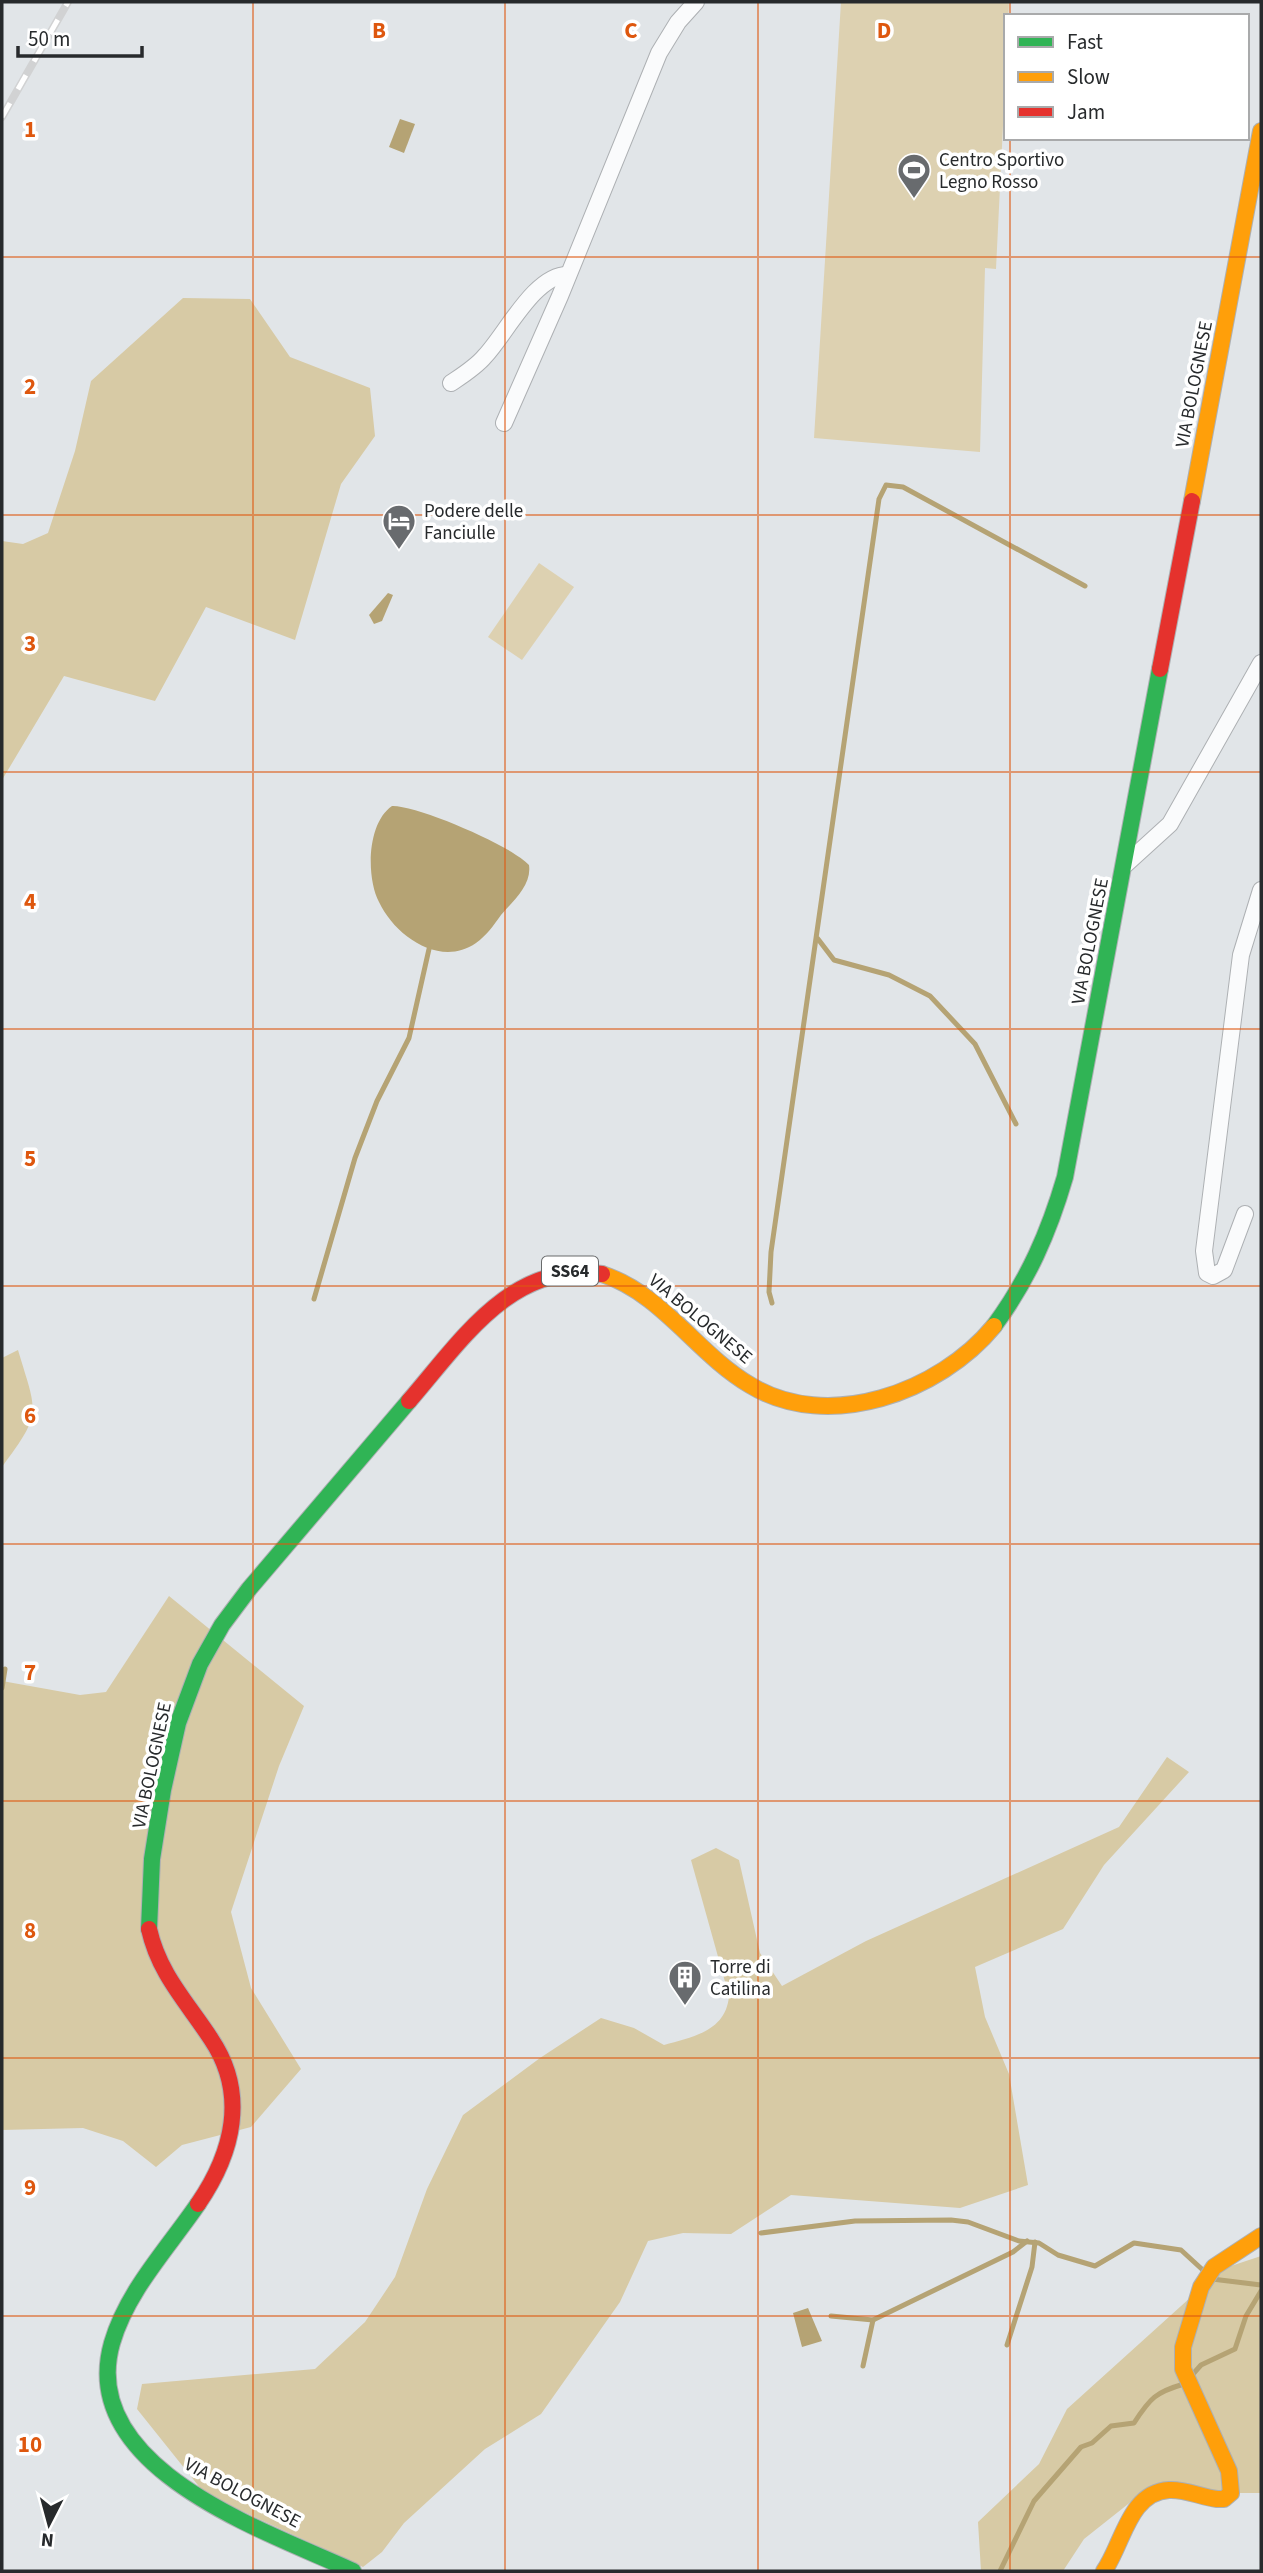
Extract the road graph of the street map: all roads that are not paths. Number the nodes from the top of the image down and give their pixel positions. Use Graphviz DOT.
graph roads {
  1 [pos="696,2"];
  2 [pos="1261,131"];
  3 [pos="568,275"];
  4 [pos="452,383"];
  5 [pos="504,422"];
  6 [pos="1261,663"];
  7 [pos="1126,864"];
  8 [pos="1261,890"];
  9 [pos="1245,1214"];
  10 [pos="1261,2236"];
  11 [pos="353,2571"];
  12 [pos="1104,2571"];
  1 -- 3 [label="street"];
  2 -- 7 [label="main road, VIA BOLOGNESE / SS64"];
  3 -- 4 [label="street"];
  3 -- 5 [label="street"];
  6 -- 7 [label="street"];
  7 -- 11 [label="main road, VIA BOLOGNESE / SS64"];
  8 -- 9 [label="street"];
  10 -- 12 [label="main road"];
}
